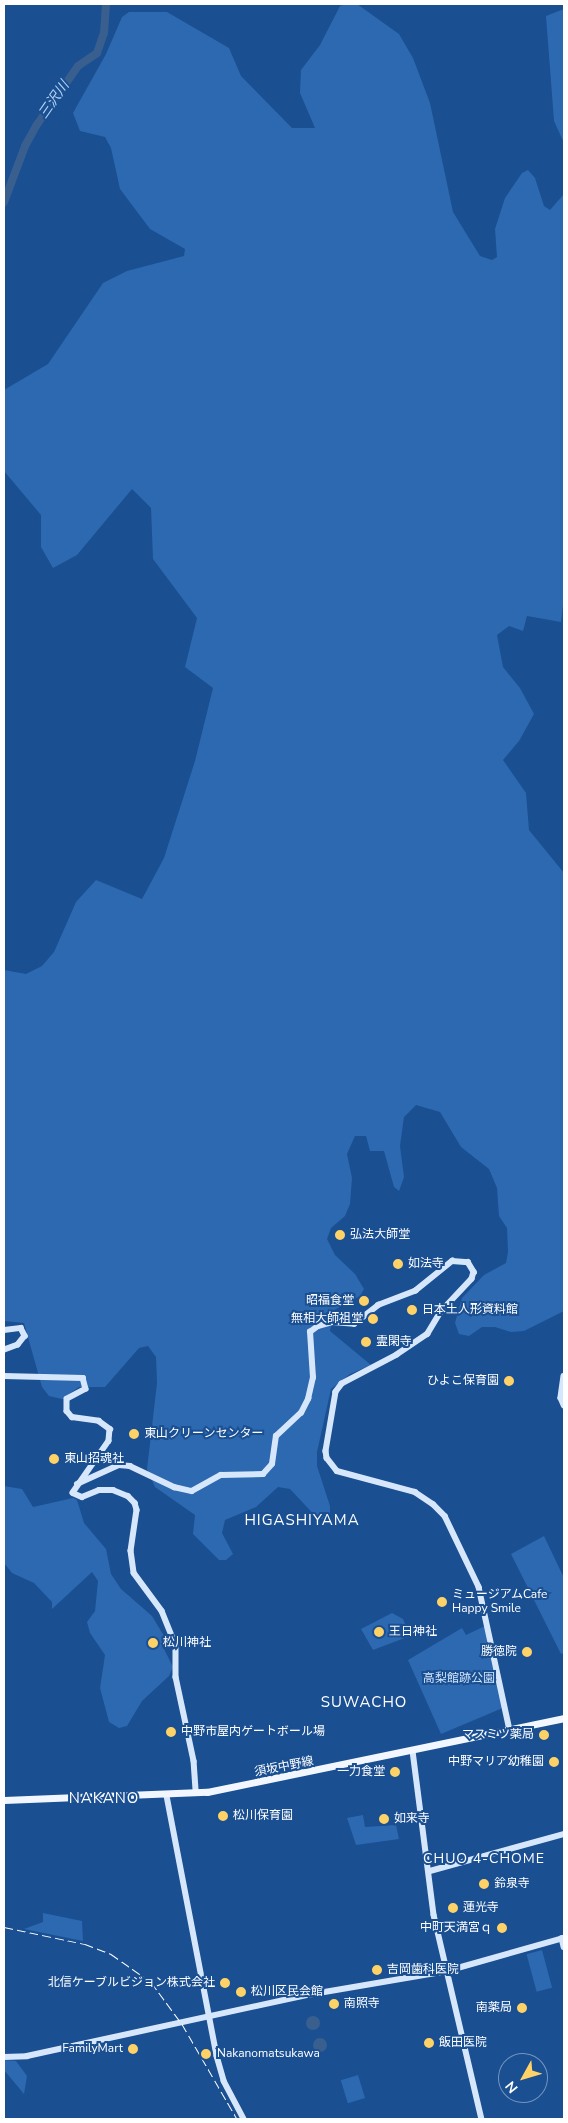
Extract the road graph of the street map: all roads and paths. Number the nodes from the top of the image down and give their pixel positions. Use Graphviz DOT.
graph roads {
  1 [pos="4,1330"];
  2 [pos="4,1350"];
  3 [pos="4,1376"];
  4 [pos="564,1376"];
  5 [pos="564,1405"];
  6 [pos="78,1484"];
  7 [pos="564,1718"];
  8 [pos="510,1730"];
  9 [pos="413,1751"];
  10 [pos="196,1793"];
  11 [pos="167,1796"];
  12 [pos="4,1800"];
  13 [pos="564,1834"];
  14 [pos="430,1871"];
  15 [pos="563,1938"];
  16 [pos="564,1947"];
  17 [pos="447,1971"];
  18 [pos="209,2016"];
  19 [pos="4,2057"];
  20 [pos="244,2119"];
  21 [pos="482,2119"];
  1 -- 2 [label="street"];
  3 -- 6 [label="street"];
  4 -- 5 [label="street"];
  6 -- 8 [label="street"];
  6 -- 10 [label="street"];
  7 -- 8 [label="main road, 須坂中野線"];
  8 -- 9 [label="main road, 須坂中野線"];
  9 -- 10 [label="main road, 須坂中野線"];
  9 -- 14 [label="street"];
  10 -- 11 [label="main road, 須坂中野線"];
  11 -- 12 [label="main road, 須坂中野線"];
  11 -- 18 [label="street"];
  13 -- 14 [label="street"];
  14 -- 17 [label="street"];
  15 -- 16 [label="street"];
  15 -- 17 [label="street"];
  17 -- 18 [label="street"];
  17 -- 21 [label="street"];
  18 -- 19 [label="street"];
  18 -- 20 [label="street"];
}
